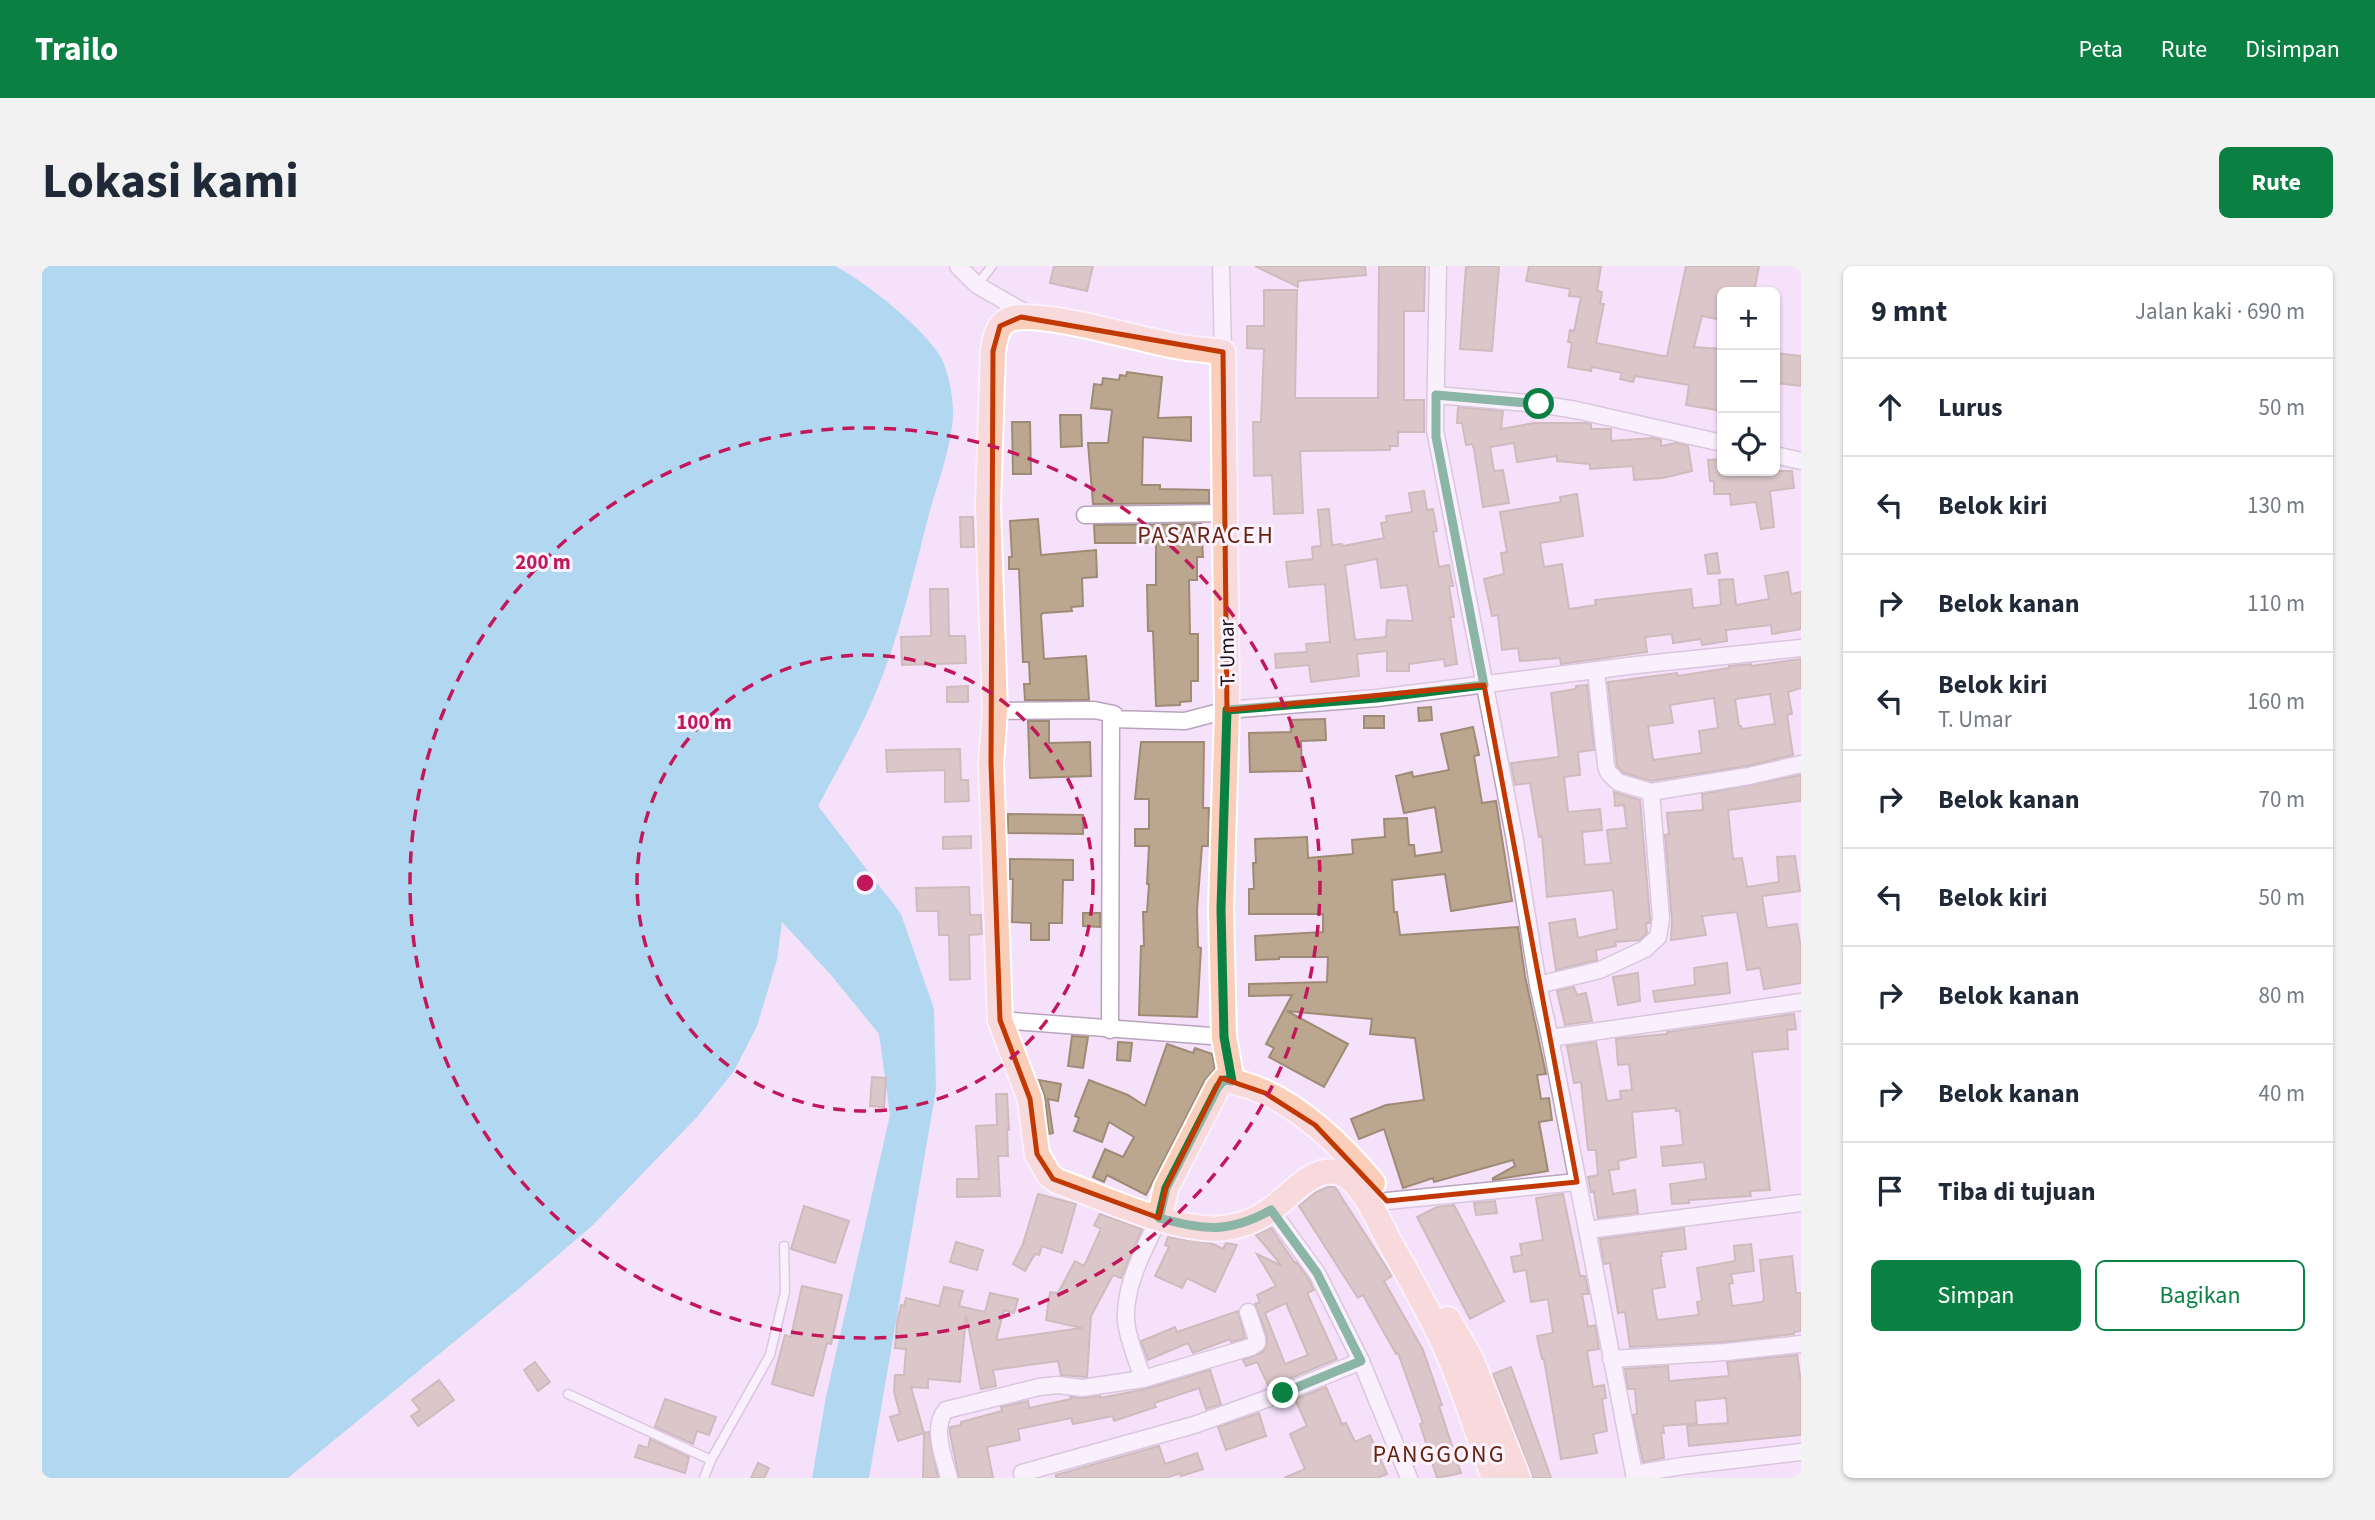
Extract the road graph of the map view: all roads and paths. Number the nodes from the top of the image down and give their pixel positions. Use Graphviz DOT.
graph roads {
  1 [pos="958,266"];
  2 [pos="992,266"];
  3 [pos="1221,266"];
  4 [pos="1438,266"];
  5 [pos="977,285"];
  6 [pos="1033,317"];
  7 [pos="1223,352"];
  8 [pos="1436,395"];
  9 [pos="1717,442"];
  10 [pos="1780,456"];
  11 [pos="1801,461"];
  12 [pos="1225,513"];
  13 [pos="1085,515"];
  14 [pos="1801,648"];
  15 [pos="1595,670"];
  16 [pos="1484,685"];
  17 [pos="1227,710"];
  18 [pos="995,711"];
  19 [pos="1111,719"];
  20 [pos="1801,764"];
  21 [pos="1651,792"];
  22 [pos="1538,985"];
  23 [pos="1801,1002"];
  24 [pos="1000,1020"];
  25 [pos="1110,1030"];
  26 [pos="1224,1037"];
  27 [pos="1550,1038"];
  28 [pos="1232,1081"];
  29 [pos="1577,1182"];
  30 [pos="1387,1201"];
  31 [pos="1801,1203"];
  32 [pos="1271,1210"];
  33 [pos="1159,1218"];
  34 [pos="1587,1230"];
  35 [pos="784,1246"];
  36 [pos="1248,1312"];
  37 [pos="1801,1344"];
  38 [pos="1611,1359"];
  39 [pos="1361,1361"];
  40 [pos="1143,1379"];
  41 [pos="568,1394"];
  42 [pos="1801,1452"];
  43 [pos="711,1460"];
  44 [pos="1022,1472"];
  45 [pos="1634,1476"];
  46 [pos="1490,1477"];
  47 [pos="704,1478"];
  48 [pos="949,1478"];
  49 [pos="1409,1478"];
  50 [pos="1518,1478"];
  1 -- 5 [label="street"];
  2 -- 5 [label="lane"];
  3 -- 7 [label="street, T. Umar"];
  4 -- 8 [label="street"];
  5 -- 6 [label="street"];
  6 -- 7 [label="main road"];
  6 -- 18 [label="main road"];
  7 -- 12 [label="main road, T. Umar"];
  8 -- 9 [label="street"];
  8 -- 16 [label="street"];
  10 -- 11 [label="street"];
  12 -- 13 [label="street"];
  12 -- 17 [label="main road, T. Umar"];
  14 -- 15 [label="street"];
  15 -- 16 [label="street"];
  15 -- 21 [label="street"];
  16 -- 17 [label="street"];
  16 -- 22 [label="street"];
  17 -- 19 [label="street"];
  17 -- 26 [label="main road, T. Umar"];
  18 -- 19 [label="street"];
  18 -- 24 [label="main road"];
  19 -- 25 [label="street"];
  20 -- 21 [label="street"];
  21 -- 22 [label="street"];
  22 -- 27 [label="street"];
  23 -- 27 [label="street"];
  24 -- 25 [label="street"];
  24 -- 33 [label="main road"];
  25 -- 26 [label="street"];
  26 -- 28 [label="main road, T. Umar"];
  27 -- 29 [label="street"];
  28 -- 30 [label="main road"];
  28 -- 33 [label="main road"];
  29 -- 30 [label="street"];
  29 -- 34 [label="street"];
  30 -- 50 [label="main road"];
  31 -- 34 [label="street"];
  32 -- 33 [label="main road"];
  32 -- 39 [label="street"];
  32 -- 46 [label="main road"];
  33 -- 40 [label="street"];
  34 -- 38 [label="street"];
  35 -- 43 [label="lane"];
  36 -- 40 [label="street"];
  37 -- 38 [label="street"];
  38 -- 45 [label="street"];
  39 -- 44 [label="street"];
  39 -- 49 [label="street"];
  40 -- 48 [label="street"];
  41 -- 43 [label="lane"];
  42 -- 45 [label="street"];
  43 -- 47 [label="lane"];
}
